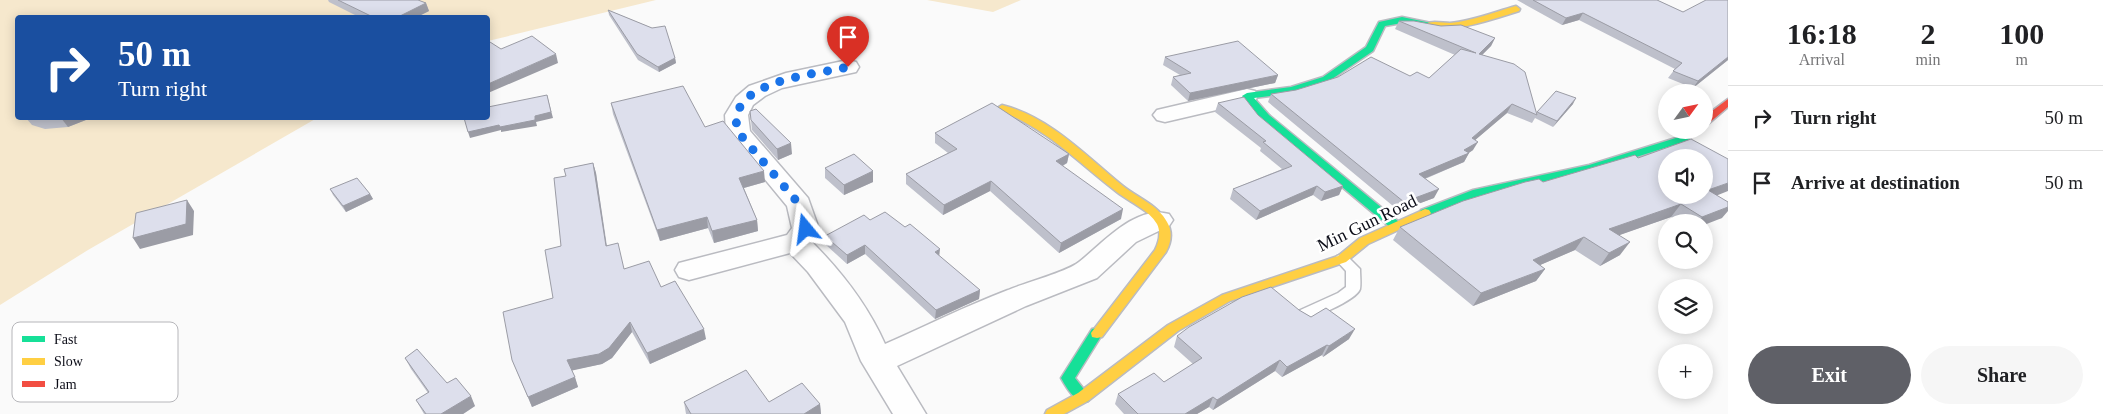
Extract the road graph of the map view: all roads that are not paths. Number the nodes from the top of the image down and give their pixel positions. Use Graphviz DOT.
graph roads {
  1 [pos="1516,9"];
  2 [pos="848,67"];
  3 [pos="1247,96"];
  4 [pos="1728,102"];
  5 [pos="1002,108"];
  6 [pos="1713,114"];
  7 [pos="1165,115"];
  8 [pos="1674,139"];
  9 [pos="1694,139"];
  10 [pos="1704,149"];
  11 [pos="1160,220"];
  12 [pos="1395,225"];
  13 [pos="796,242"];
  14 [pos="1342,259"];
  15 [pos="689,270"];
  16 [pos="1301,316"];
  17 [pos="877,361"];
  18 [pos="1083,397"];
  19 [pos="910,414"];
  20 [pos="1052,414"];
  1 -- 3 [label="street"];
  2 -- 13 [label="street"];
  3 -- 7 [label="street"];
  3 -- 12 [label="street"];
  4 -- 6 [label="street"];
  5 -- 11 [label="street"];
  8 -- 12 [label="street, Min Gun Road"];
  9 -- 10 [label="street"];
  11 -- 17 [label="street"];
  11 -- 18 [label="street"];
  12 -- 14 [label="street, Min Gun Road"];
  13 -- 15 [label="street"];
  13 -- 17 [label="street"];
  14 -- 16 [label="lane"];
  14 -- 18 [label="street, Min Gun Road"];
  17 -- 19 [label="street"];
  18 -- 20 [label="street, Min Gun Road"];
}
